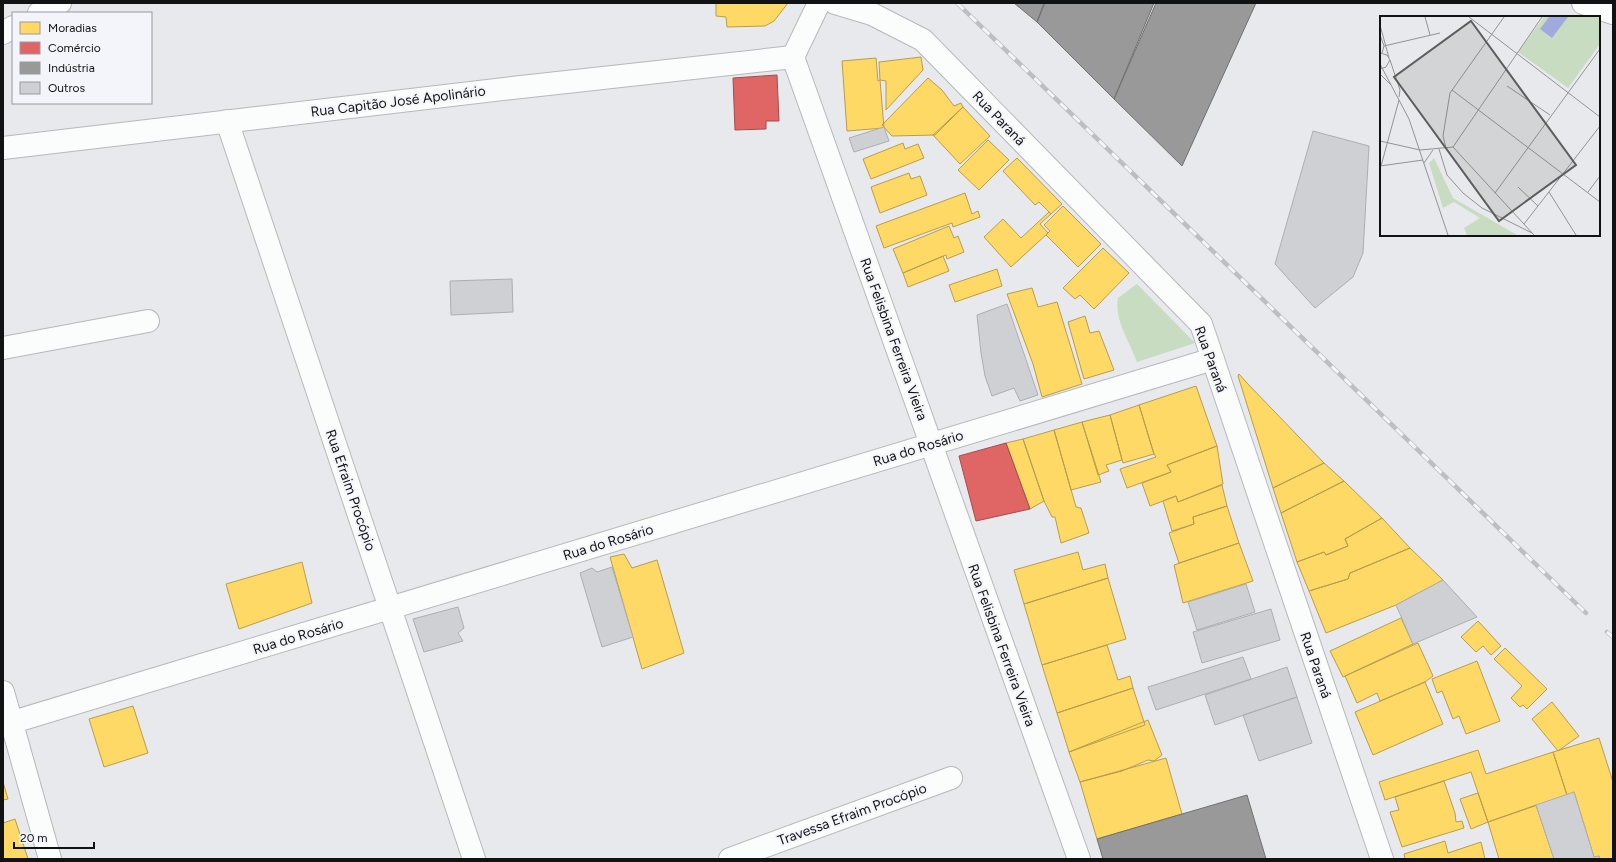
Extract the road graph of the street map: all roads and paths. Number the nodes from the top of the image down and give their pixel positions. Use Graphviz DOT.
graph roads {
  1 [pos="60,3"];
  2 [pos="819,3"];
  3 [pos="835,3"];
  4 [pos="1583,3"];
  5 [pos="41,12"];
  6 [pos="1613,13"];
  7 [pos="12,28"];
  8 [pos="3,33"];
  9 [pos="793,57"];
  10 [pos="227,121"];
  11 [pos="3,148"];
  12 [pos="148,321"];
  13 [pos="3,348"];
  14 [pos="1213,359"];
  15 [pos="931,444"];
  16 [pos="390,608"];
  17 [pos="3,692"];
  18 [pos="8,723"];
  19 [pos="951,778"];
  20 [pos="50,859"];
  21 [pos="474,859"];
  22 [pos="730,859"];
  23 [pos="1079,859"];
  24 [pos="1382,859"];
  1 -- 5 [label="street"];
  2 -- 9 [label="street"];
  3 -- 14 [label="street, Rua Paraná"];
  4 -- 6 [label="street"];
  7 -- 8 [label="street"];
  9 -- 10 [label="street, Rua Capitão José Apolinário"];
  9 -- 15 [label="street, Rua Felisbina Ferreira Vieira"];
  10 -- 11 [label="street, Rua Capitão José Apolinário"];
  10 -- 16 [label="street, Rua Efraim Procópio"];
  12 -- 13 [label="street"];
  14 -- 15 [label="street, Rua do Rosário"];
  14 -- 24 [label="street, Rua Paraná"];
  15 -- 16 [label="street, Rua do Rosário"];
  15 -- 23 [label="street, Rua Felisbina Ferreira Vieira"];
  16 -- 18 [label="street, Rua do Rosário"];
  16 -- 21 [label="street, Rua Efraim Procópio"];
  17 -- 18 [label="street"];
  18 -- 20 [label="street"];
  19 -- 22 [label="street, Travessa Efraim Procópio"];
}
